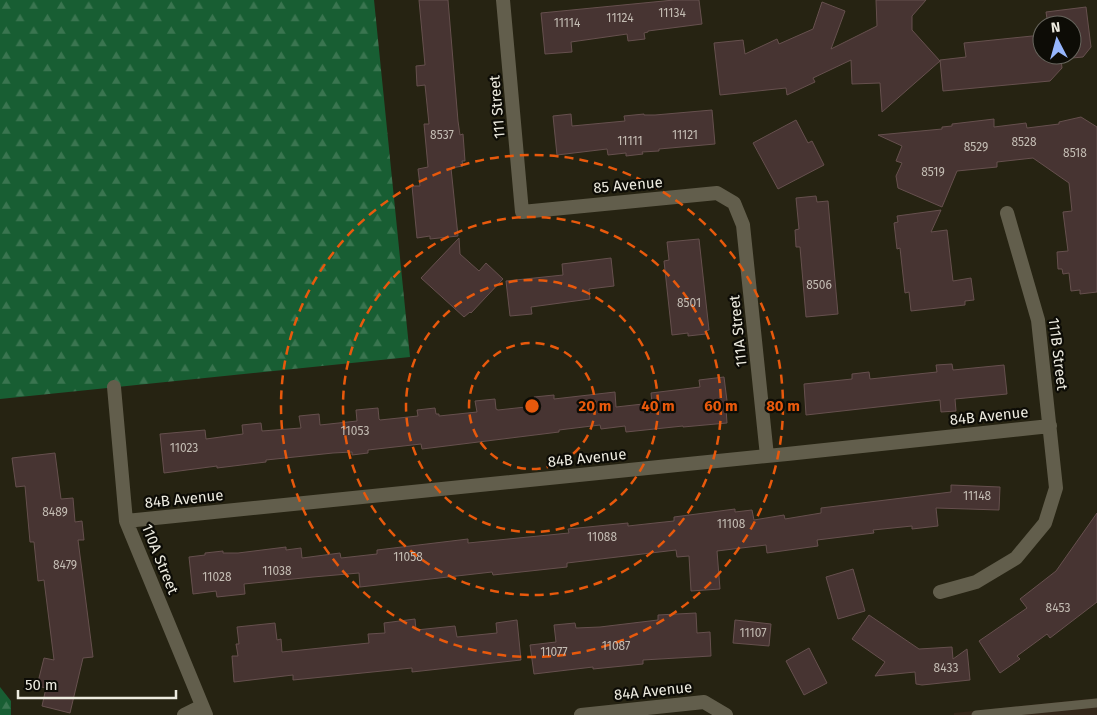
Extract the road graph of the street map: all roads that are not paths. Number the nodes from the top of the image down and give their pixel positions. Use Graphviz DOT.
graph roads {
  1 [pos="503,0"];
  2 [pos="734,204"];
  3 [pos="522,212"];
  4 [pos="1007,213"];
  5 [pos="114,387"];
  6 [pos="1050,426"];
  7 [pos="767,456"];
  8 [pos="126,521"];
  9 [pos="940,592"];
  10 [pos="1097,702"];
  11 [pos="204,711"];
  12 [pos="184,715"];
  13 [pos="581,715"];
  14 [pos="726,715"];
  15 [pos="976,715"];
  1 -- 3 [label="street, 111 Street"];
  2 -- 3 [label="street, 85 Avenue"];
  2 -- 7 [label="street, 111A Street"];
  4 -- 6 [label="street, 111B Street"];
  5 -- 8 [label="street, 110A Street"];
  6 -- 7 [label="street, 84B Avenue"];
  6 -- 9 [label="street, 111B Street"];
  7 -- 8 [label="street, 84B Avenue"];
  8 -- 11 [label="street, 110A Street"];
  10 -- 15 [label="lane"];
  11 -- 12 [label="street, 110A Street"];
  13 -- 14 [label="street, 84A Avenue"];
}
